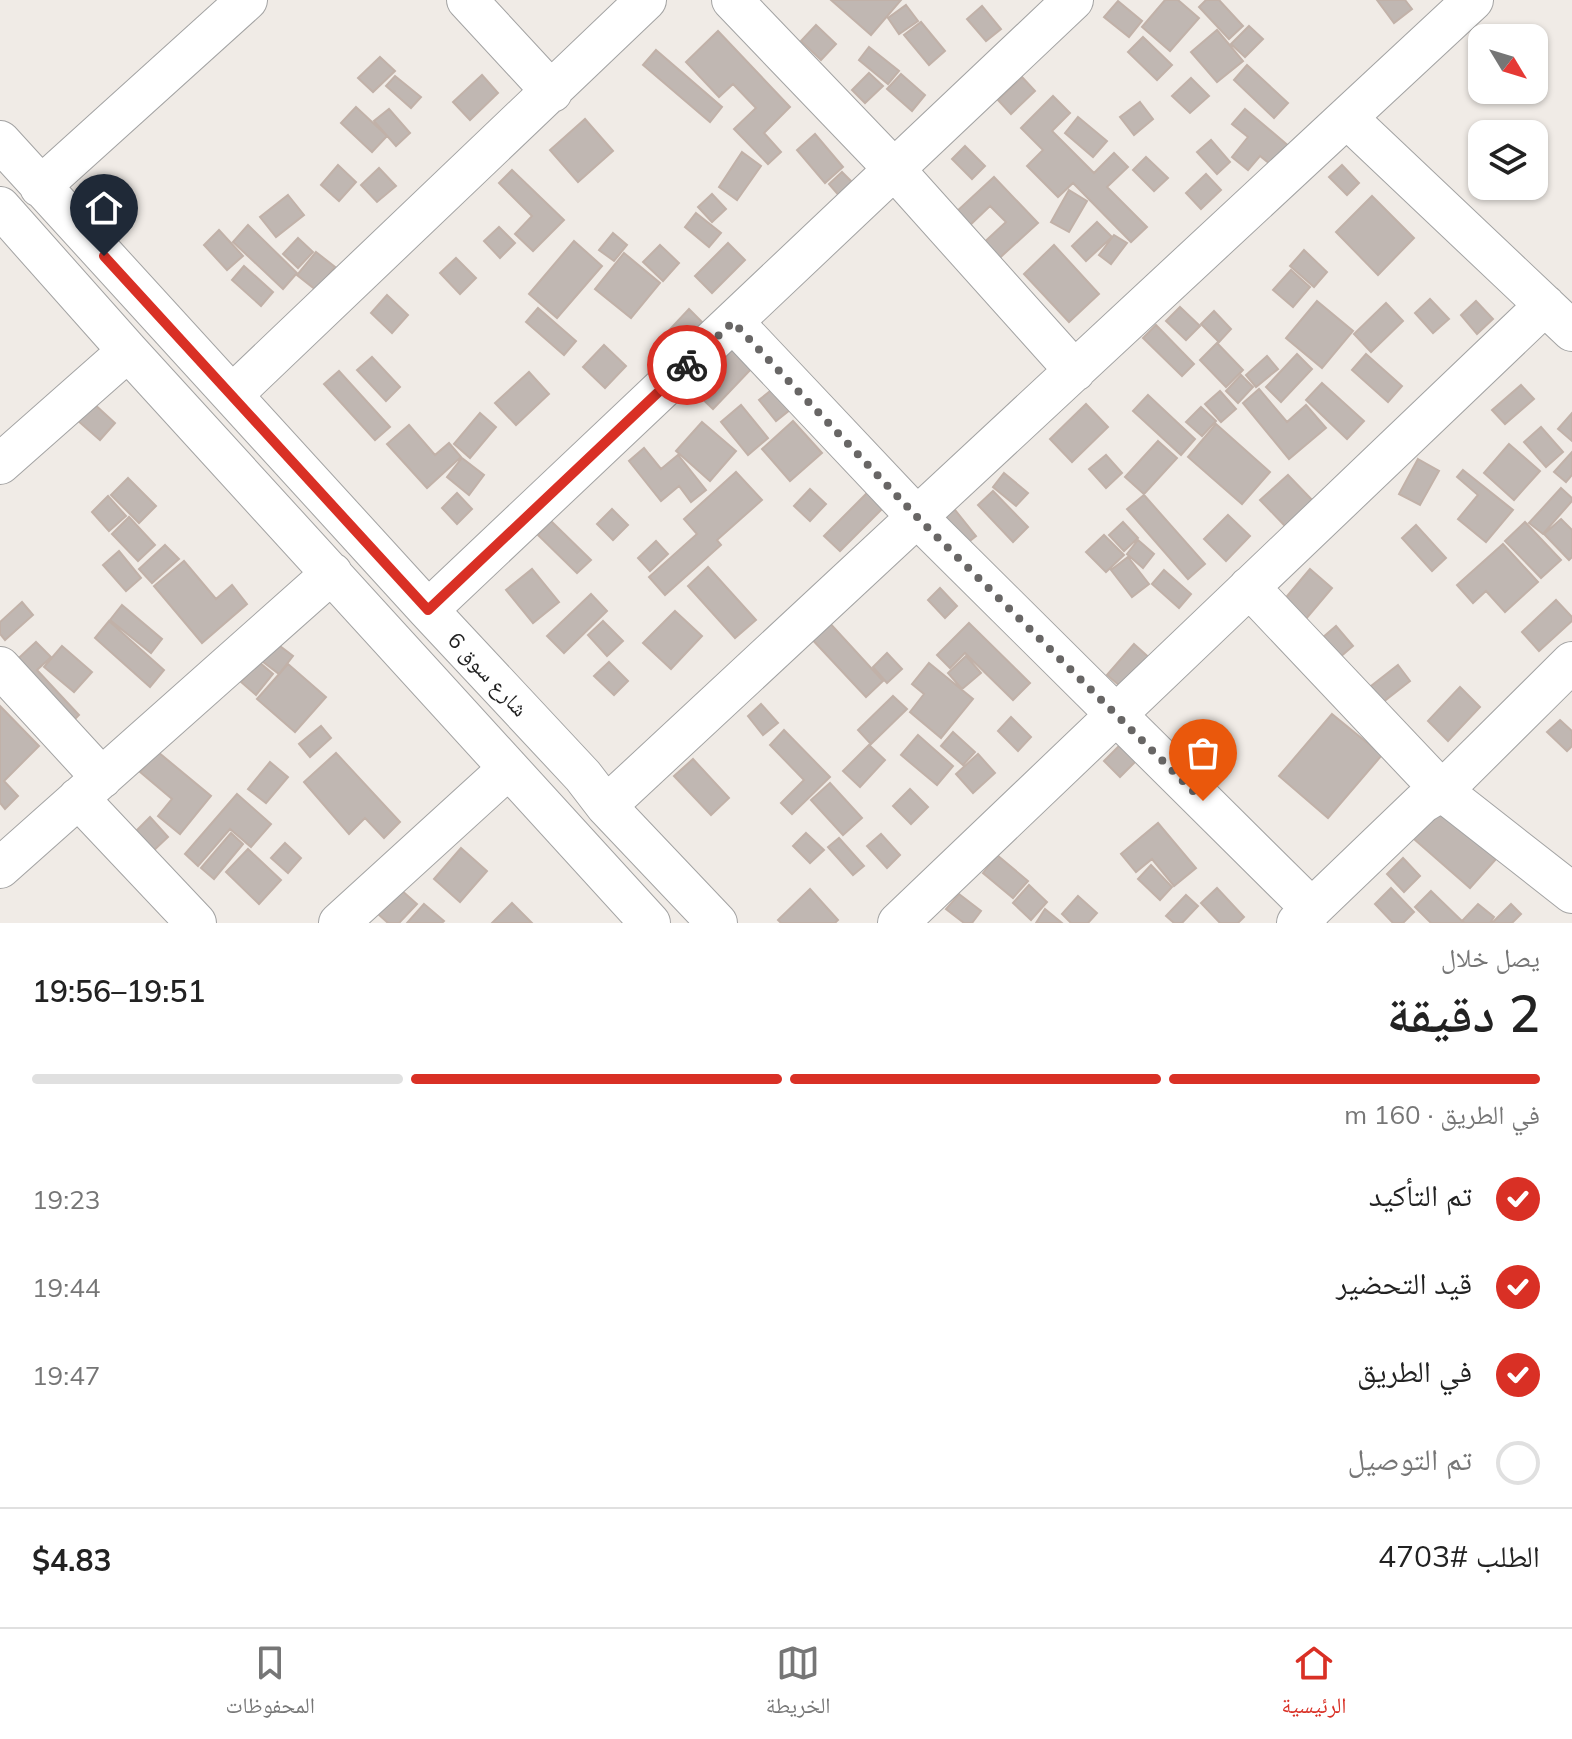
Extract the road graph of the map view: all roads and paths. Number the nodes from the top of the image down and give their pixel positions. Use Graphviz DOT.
graph roads {
  1 [pos="247,0"];
  2 [pos="467,0"];
  3 [pos="646,0"];
  4 [pos="732,0"];
  5 [pos="1073,0"];
  6 [pos="1473,0"];
  7 [pos="552,92"];
  8 [pos="1347,118"];
  9 [pos="0,141"];
  10 [pos="894,169"];
  11 [pos="40,187"];
  12 [pos="0,207"];
  13 [pos="1558,318"];
  14 [pos="733,322"];
  15 [pos="128,351"];
  16 [pos="1075,371"];
  17 [pos="232,395"];
  18 [pos="0,464"];
  19 [pos="917,517"];
  20 [pos="332,573"];
  21 [pos="1249,587"];
  22 [pos="428,610"];
  23 [pos="1572,662"];
  24 [pos="0,667"];
  25 [pos="1116,714"];
  26 [pos="508,769"];
  27 [pos="90,788"];
  28 [pos="1442,791"];
  29 [pos="606,806"];
  30 [pos="0,868"];
  31 [pos="1572,893"];
  32 [pos="1305,916"];
  33 [pos="196,923"];
  34 [pos="339,923"];
  35 [pos="650,923"];
  36 [pos="717,923"];
  37 [pos="898,923"];
  1 -- 11 [label="street"];
  2 -- 7 [label="street"];
  3 -- 7 [label="street"];
  4 -- 10 [label="street"];
  5 -- 10 [label="street"];
  6 -- 8 [label="street"];
  7 -- 17 [label="street"];
  8 -- 13 [label="street"];
  8 -- 16 [label="street"];
  9 -- 11 [label="street, شارع سوق 6"];
  10 -- 14 [label="street"];
  10 -- 16 [label="street"];
  11 -- 17 [label="street, شارع سوق 6"];
  12 -- 15 [label="street"];
  13 -- 21 [label="street"];
  14 -- 19 [label="street"];
  14 -- 22 [label="street"];
  15 -- 18 [label="street"];
  15 -- 20 [label="street"];
  16 -- 19 [label="street"];
  17 -- 22 [label="street, شارع سوق 6"];
  19 -- 25 [label="street"];
  19 -- 29 [label="street"];
  20 -- 26 [label="street"];
  20 -- 27 [label="street"];
  21 -- 25 [label="street"];
  21 -- 28 [label="street"];
  22 -- 29 [label="street, شارع سوق 6"];
  23 -- 28 [label="street"];
  24 -- 27 [label="street"];
  25 -- 32 [label="street"];
  25 -- 37 [label="street"];
  26 -- 34 [label="street"];
  26 -- 35 [label="street"];
  27 -- 30 [label="street"];
  27 -- 33 [label="street"];
  28 -- 31 [label="street"];
  28 -- 32 [label="street"];
  29 -- 36 [label="street, شارع سوق 6"];
}
